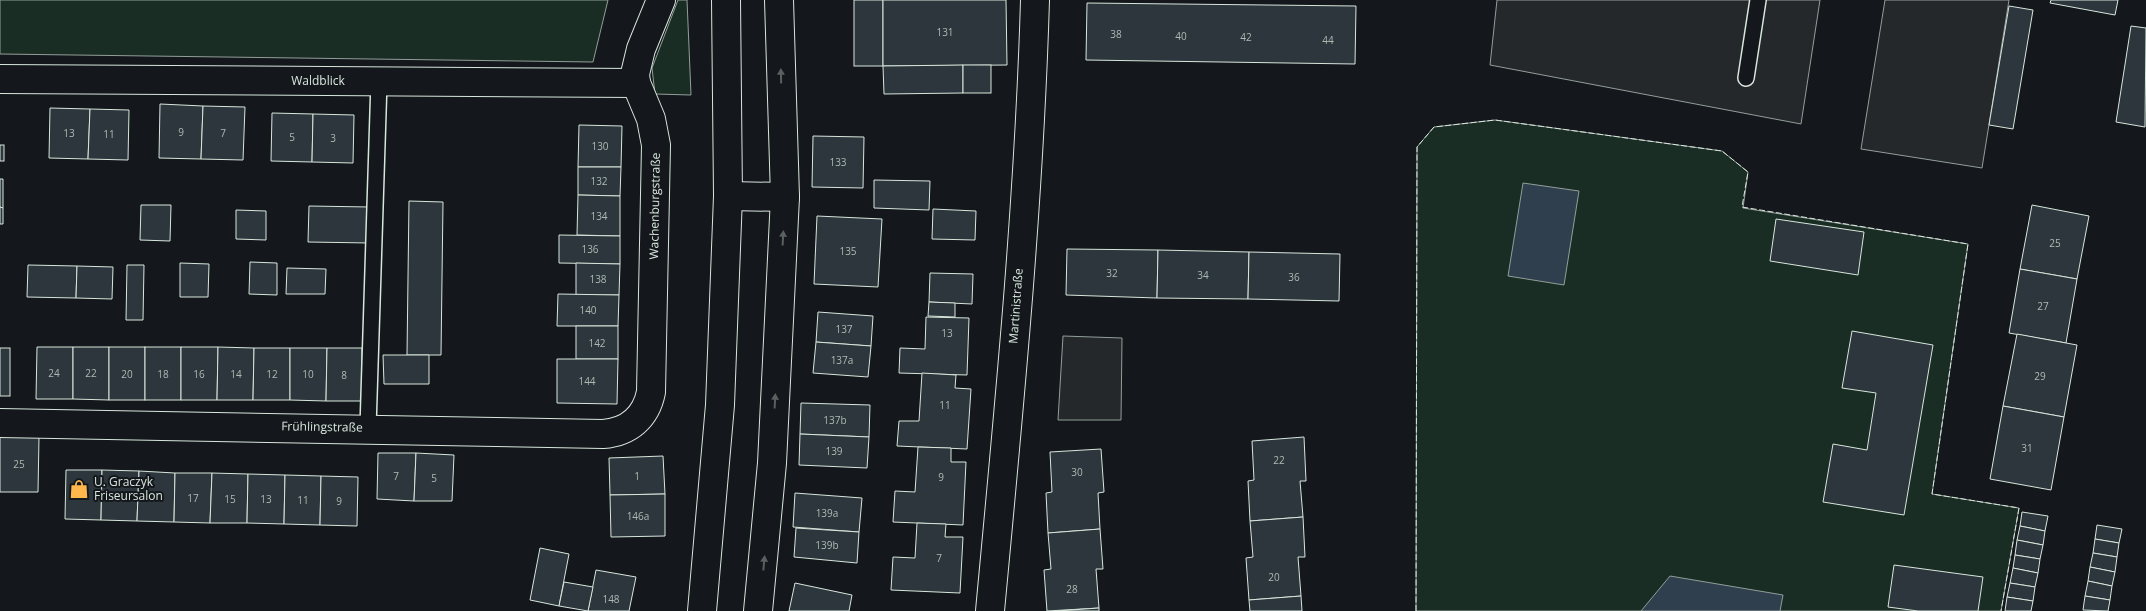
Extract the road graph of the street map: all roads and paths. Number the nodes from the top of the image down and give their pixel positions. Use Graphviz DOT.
graph roads {
  1 [pos="661,0"];
  2 [pos="726,0"];
  3 [pos="779,0"];
  4 [pos="1035,0"];
  5 [pos="1758,0"];
  6 [pos="1746,78"];
  7 [pos="0,79"];
  8 [pos="379,82"];
  9 [pos="636,83"];
  10 [pos="728,196"];
  11 [pos="785,197"];
  12 [pos="639,418"];
  13 [pos="0,423"];
  14 [pos="368,428"];
  15 [pos="702,611"];
  16 [pos="758,611"];
  17 [pos="990,611"];
  1 -- 9 [label="street"];
  2 -- 10 [label="street"];
  11 -- 3 [label="street, one-way"];
  4 -- 17 [label="street, Martinistraße"];
  5 -- 6 [label="lane"];
  7 -- 8 [label="street, Waldblick"];
  8 -- 9 [label="street, Waldblick"];
  8 -- 14 [label="lane"];
  9 -- 12 [label="street, Wachenburgstraße"];
  10 -- 11 [label="street"];
  10 -- 15 [label="street"];
  16 -- 11 [label="street, one-way"];
  12 -- 14 [label="street, Frühlingstraße"];
  13 -- 14 [label="street, Frühlingstraße"];
}
